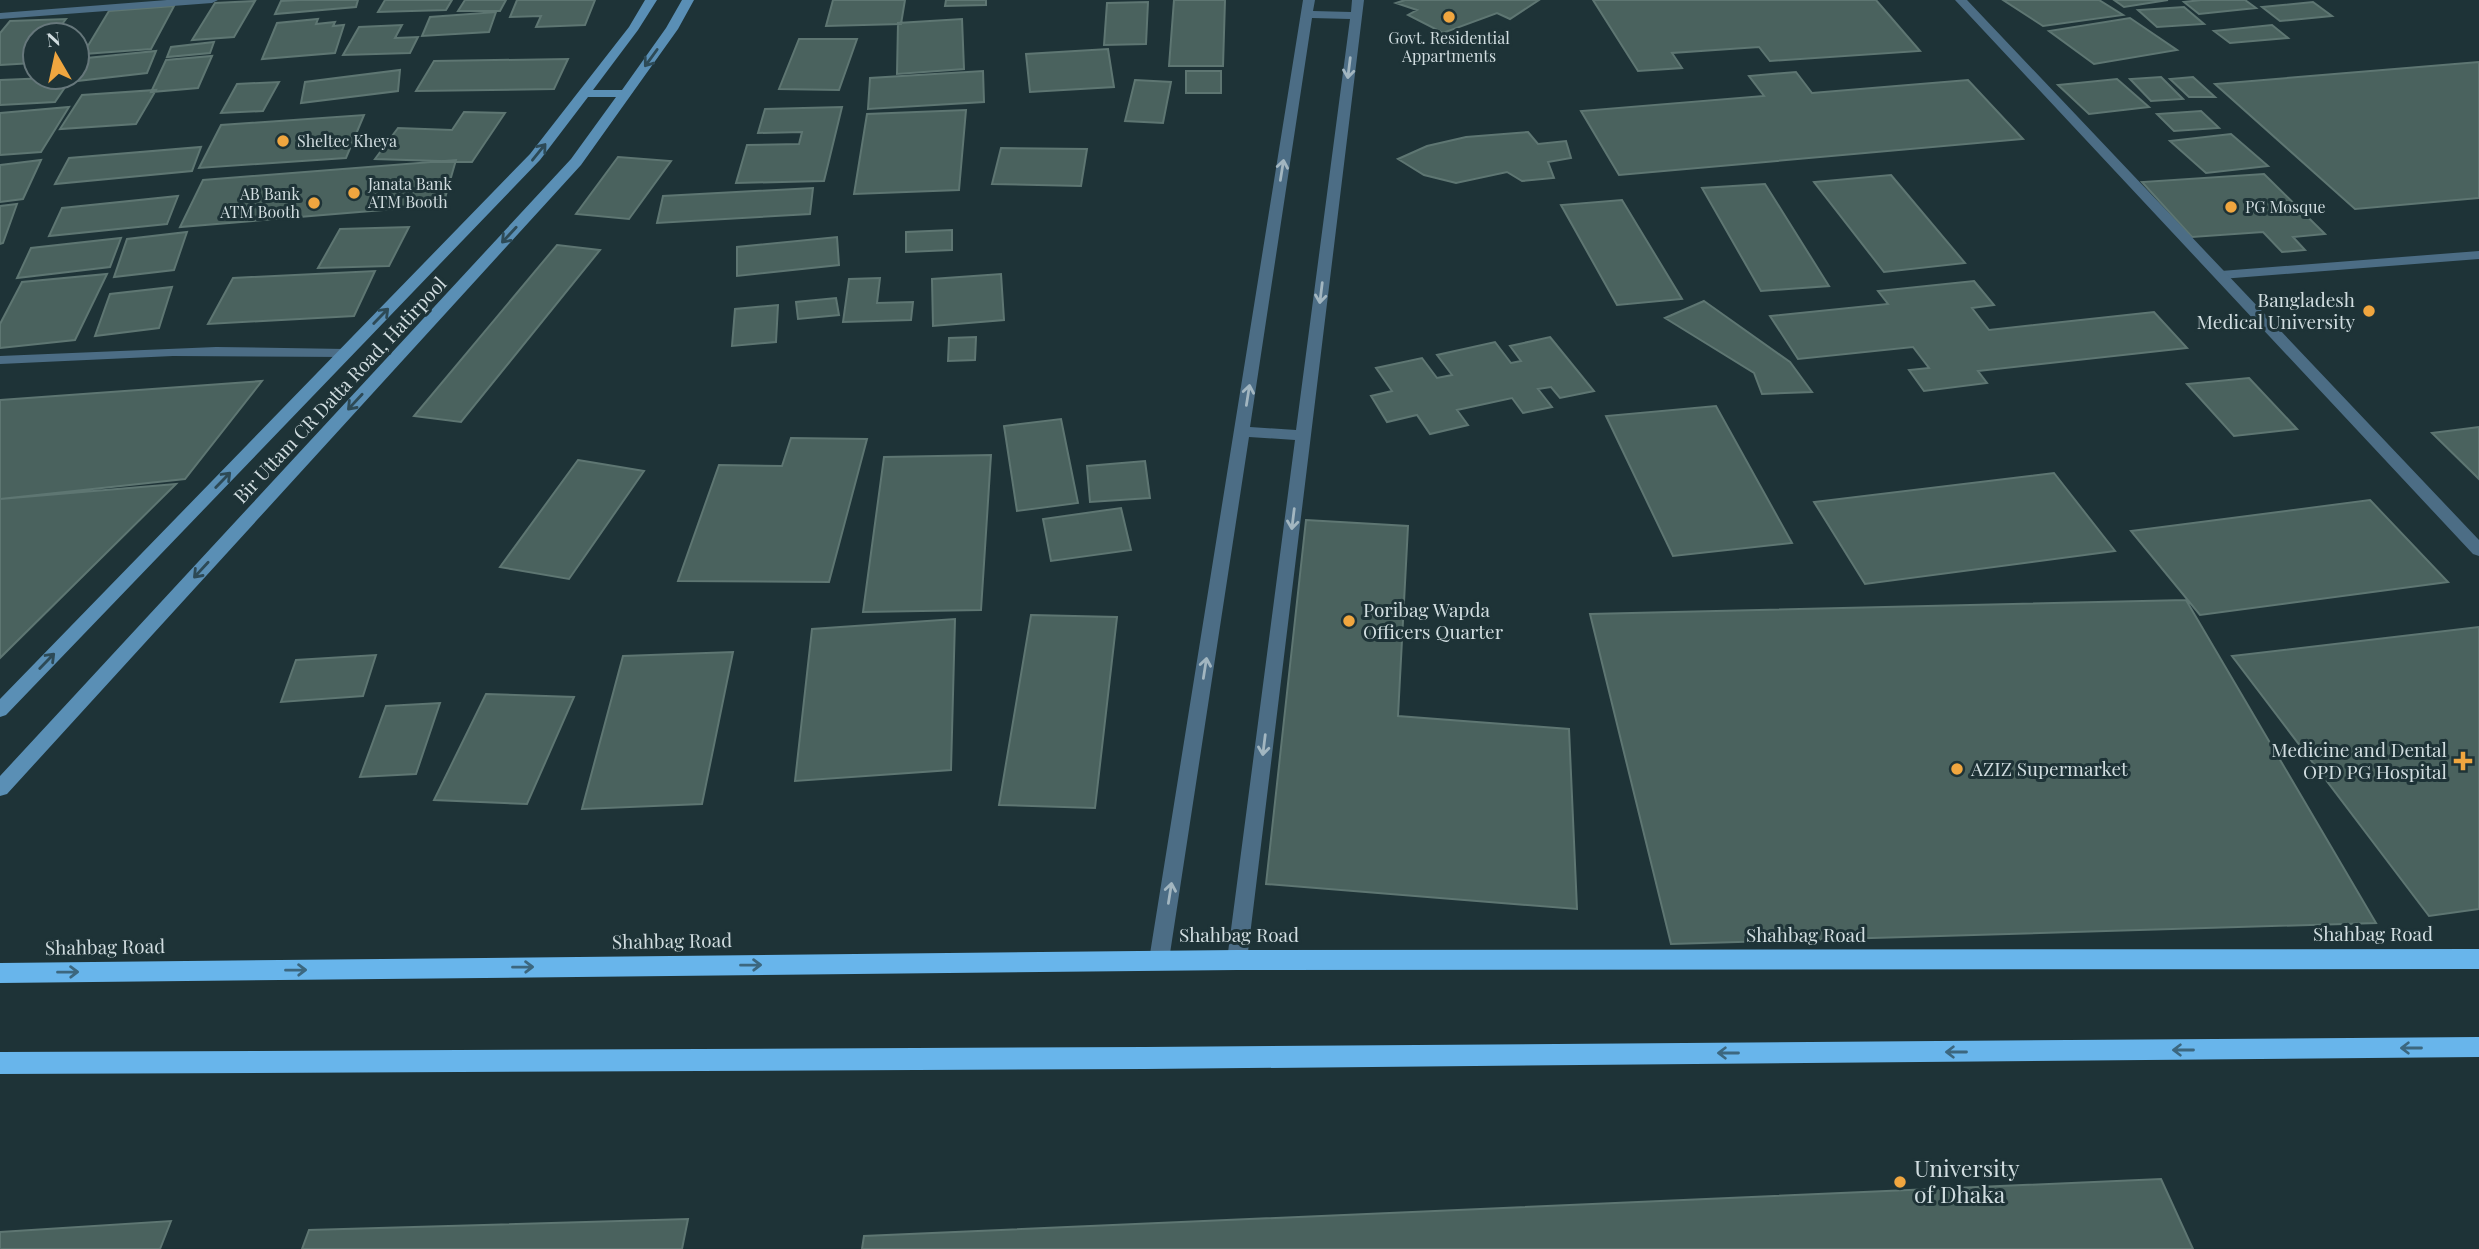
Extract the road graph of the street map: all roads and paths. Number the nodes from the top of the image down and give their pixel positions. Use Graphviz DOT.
graph roads {
  1 [pos="212,0"];
  2 [pos="651,0"];
  3 [pos="688,0"];
  4 [pos="1961,0"];
  5 [pos="1308,7"];
  6 [pos="1357,8"];
  7 [pos="0,16"];
  8 [pos="584,93"];
  9 [pos="625,94"];
  10 [pos="2479,255"];
  11 [pos="2221,275"];
  12 [pos="346,353"];
  13 [pos="0,360"];
  14 [pos="1242,432"];
  15 [pos="1303,435"];
  16 [pos="2479,550"];
  17 [pos="0,710"];
  18 [pos="0,789"];
  19 [pos="2479,959"];
  20 [pos="1159,960"];
  21 [pos="1237,960"];
  22 [pos="0,973"];
  23 [pos="2479,1047"];
  24 [pos="0,1063"];
  1 -- 7 [label="street"];
  2 -- 8 [label="main road, Bir Uttam CR Datta Road, Hatirpool"];
  3 -- 9 [label="main road, Bir Uttam CR Datta Road, Hatirpool, one-way"];
  4 -- 11 [label="street"];
  5 -- 6 [label="street"];
  14 -- 5 [label="street, one-way"];
  6 -- 15 [label="street, one-way"];
  8 -- 9 [label="main road"];
  12 -- 8 [label="main road, Bir Uttam CR Datta Road, Hatirpool, one-way"];
  9 -- 18 [label="main road, Bir Uttam CR Datta Road, Hatirpool, one-way"];
  10 -- 11 [label="street"];
  11 -- 16 [label="street"];
  12 -- 13 [label="street"];
  17 -- 12 [label="main road, Bir Uttam CR Datta Road, Hatirpool, one-way"];
  14 -- 15 [label="street"];
  20 -- 14 [label="street, one-way"];
  15 -- 21 [label="street, one-way"];
  19 -- 21 [label="highway, Shahbag Road"];
  20 -- 21 [label="highway, Shahbag Road"];
  22 -- 20 [label="highway, Shahbag Road, one-way"];
  23 -- 24 [label="highway, one-way"];
}
